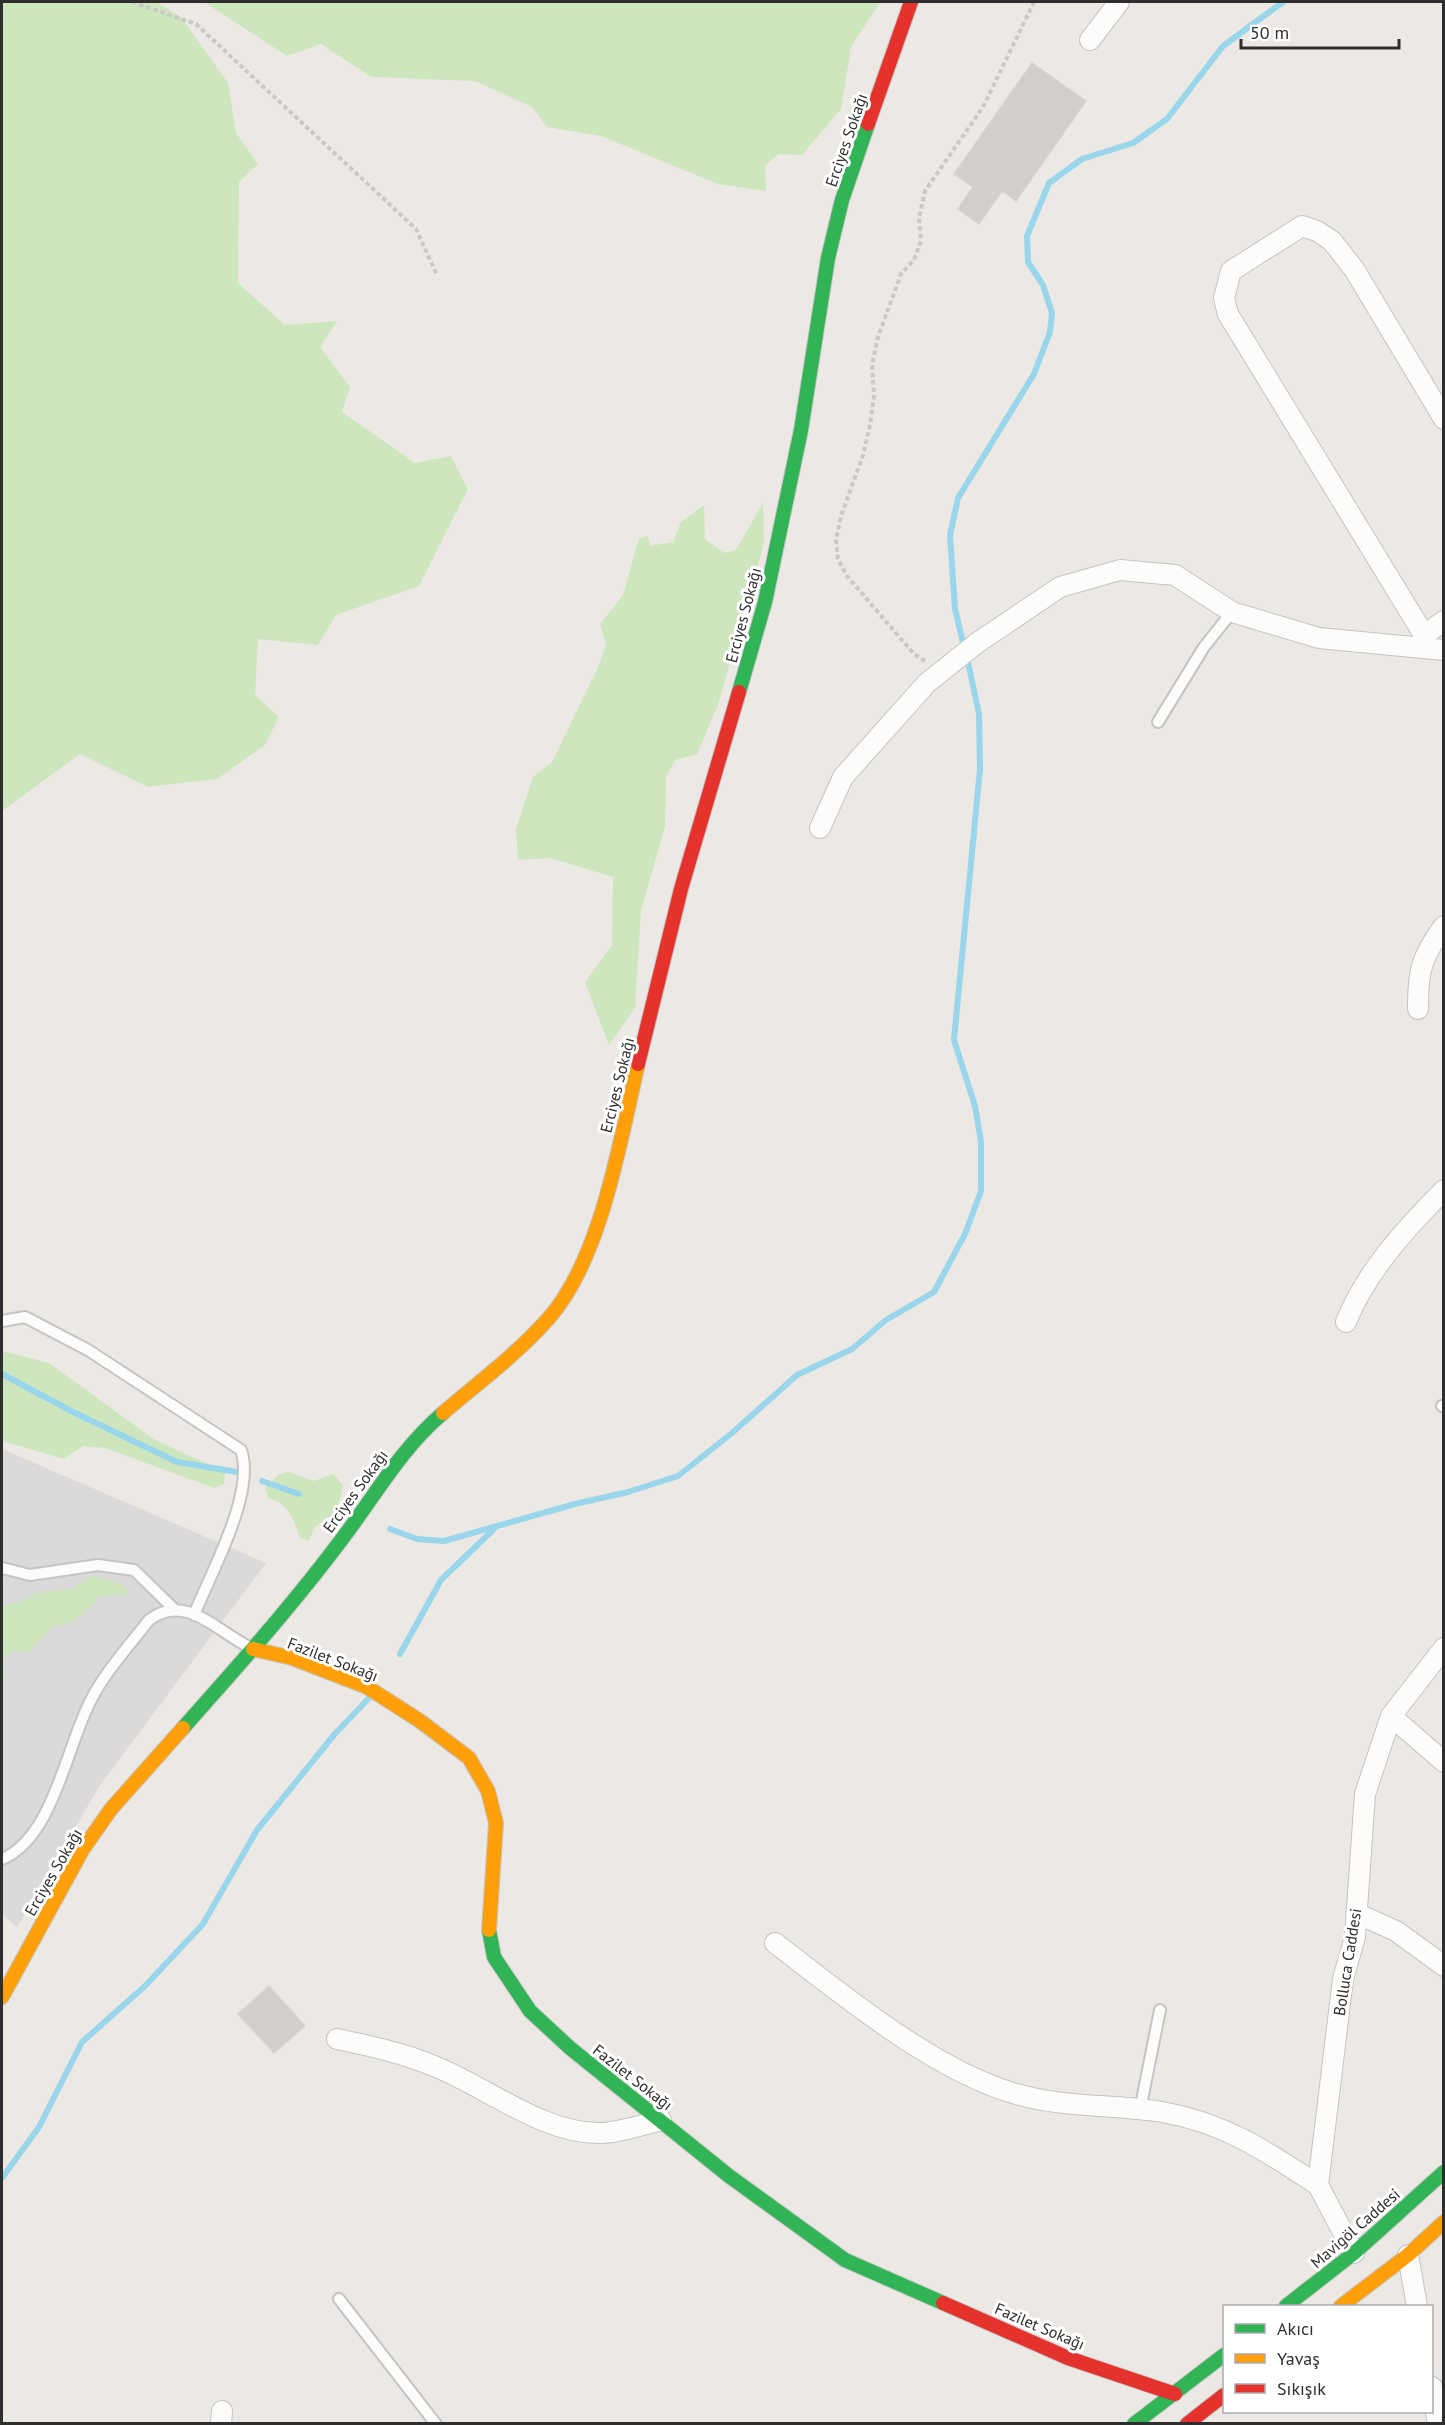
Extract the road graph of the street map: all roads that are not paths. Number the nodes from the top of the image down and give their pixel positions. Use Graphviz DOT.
graph roads {
  1 [pos="911,2"];
  2 [pos="1119,2"];
  3 [pos="1090,40"];
  4 [pos="1443,419"];
  5 [pos="1232,612"];
  6 [pos="1443,621"];
  7 [pos="1424,641"];
  8 [pos="1443,650"];
  9 [pos="1158,722"];
  10 [pos="820,828"];
  11 [pos="1443,926"];
  12 [pos="1418,1009"];
  13 [pos="1443,1190"];
  14 [pos="2,1321"];
  15 [pos="1346,1322"];
  16 [pos="2,1568"];
  17 [pos="173,1608"];
  18 [pos="194,1615"];
  19 [pos="1443,1648"];
  20 [pos="253,1650"];
  21 [pos="1391,1716"];
  22 [pos="1443,1762"];
  23 [pos="2,1859"];
  24 [pos="1356,1913"];
  25 [pos="775,1943"];
  26 [pos="1443,1966"];
  27 [pos="2,1997"];
  28 [pos="1160,2010"];
  29 [pos="337,2039"];
  30 [pos="1140,2110"];
  31 [pos="661,2120"];
  32 [pos="1443,2172"];
  33 [pos="1318,2185"];
  34 [pos="1443,2222"];
  35 [pos="1354,2253"];
  36 [pos="1408,2255"];
  37 [pos="339,2299"];
  38 [pos="1289,2305"];
  39 [pos="1344,2305"];
  40 [pos="1417,2305"];
  41 [pos="1223,2356"];
  42 [pos="1175,2394"];
  43 [pos="1223,2396"];
  44 [pos="1433,2398"];
  45 [pos="436,2424"];
  46 [pos="1134,2424"];
  47 [pos="1187,2424"];
  48 [pos="1438,2424"];
  1 -- 20 [label="street, Erciyes Sokağı"];
  2 -- 3 [label="street"];
  4 -- 7 [label="street"];
  5 -- 7 [label="street"];
  5 -- 9 [label="lane"];
  5 -- 10 [label="street"];
  6 -- 7 [label="street"];
  7 -- 8 [label="street"];
  11 -- 12 [label="street"];
  13 -- 15 [label="street"];
  14 -- 18 [label="lane"];
  16 -- 17 [label="lane"];
  17 -- 18 [label="lane"];
  17 -- 23 [label="lane"];
  18 -- 20 [label="lane"];
  19 -- 21 [label="street, Bolluca Caddesi"];
  20 -- 27 [label="street, Erciyes Sokağı"];
  20 -- 31 [label="street, Fazilet Sokağı"];
  21 -- 22 [label="street"];
  21 -- 24 [label="street, Bolluca Caddesi"];
  24 -- 26 [label="street"];
  24 -- 33 [label="street, Bolluca Caddesi"];
  25 -- 30 [label="street"];
  28 -- 30 [label="lane"];
  29 -- 31 [label="street"];
  30 -- 33 [label="street"];
  31 -- 42 [label="street, Fazilet Sokağı"];
  32 -- 35 [label="street, Mavigöl Caddesi"];
  33 -- 35 [label="street"];
  34 -- 36 [label="street"];
  35 -- 38 [label="street, Mavigöl Caddesi"];
  36 -- 39 [label="street"];
  36 -- 40 [label="street"];
  37 -- 45 [label="lane"];
  41 -- 42 [label="street"];
  42 -- 46 [label="street"];
  43 -- 47 [label="street"];
  44 -- 48 [label="street"];
}
